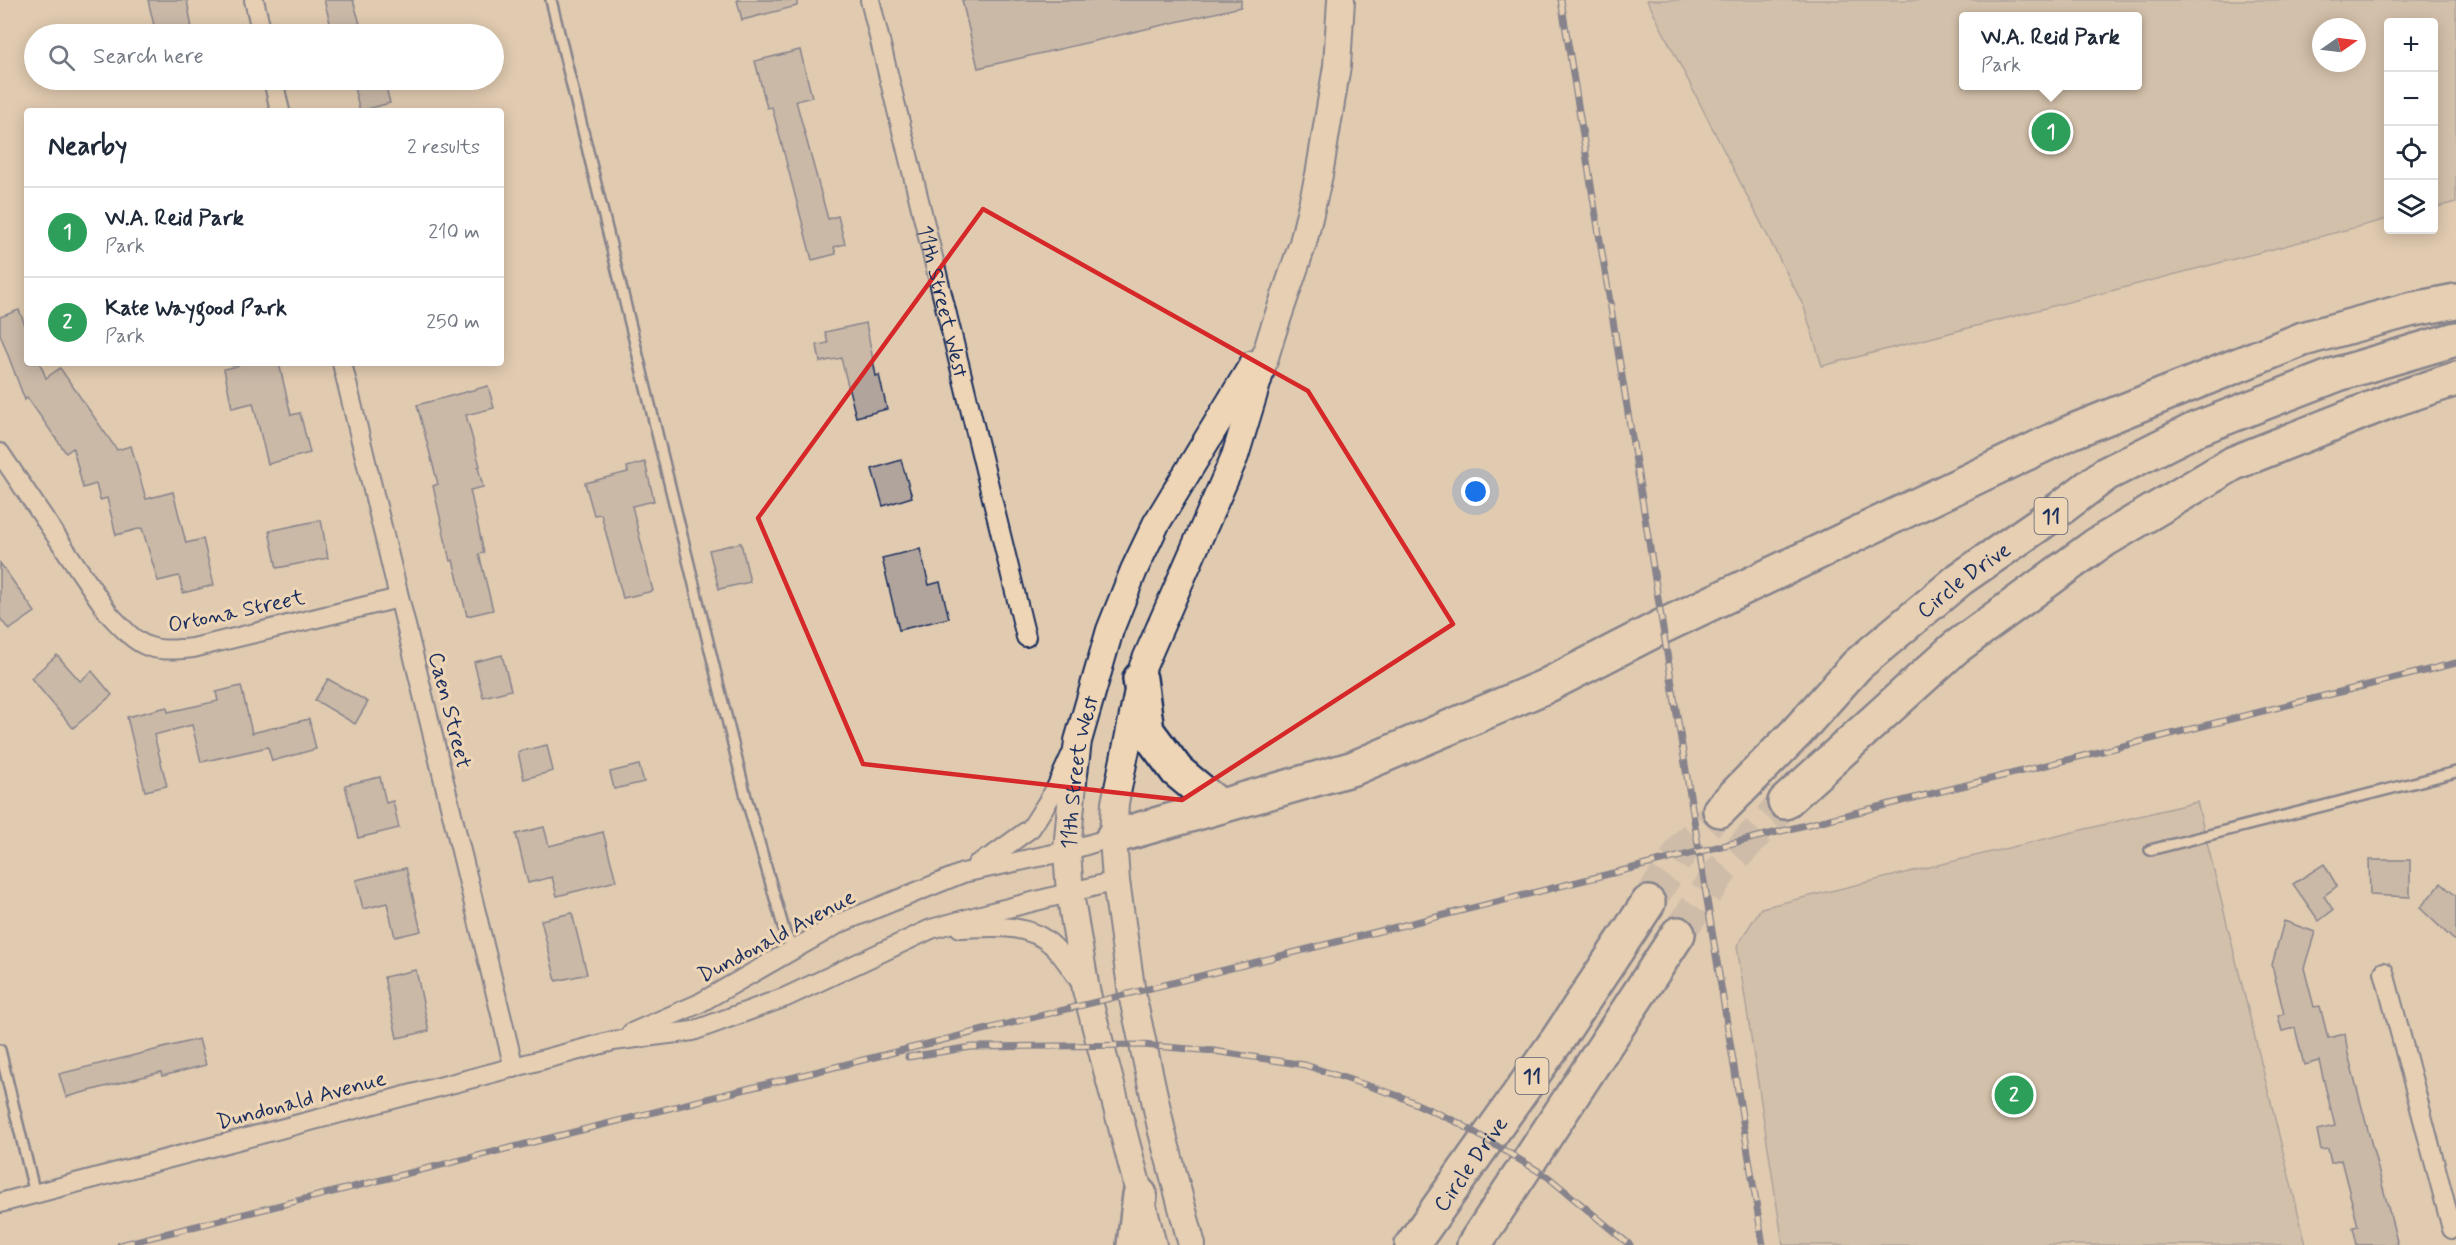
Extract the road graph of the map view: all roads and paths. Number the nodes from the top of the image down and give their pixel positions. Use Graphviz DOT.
graph roads {
  1 [pos="254,0"];
  2 [pos="551,0"];
  3 [pos="870,0"];
  4 [pos="1341,0"];
  5 [pos="260,24"];
  6 [pos="275,90"];
  7 [pos="279,108"];
  8 [pos="2456,301"];
  9 [pos="1272,334"];
  10 [pos="2456,339"];
  11 [pos="343,366"];
  12 [pos="2456,379"];
  13 [pos="0,453"];
  14 [pos="399,598"];
  15 [pos="1026,637"];
  16 [pos="1140,679"];
  17 [pos="1078,741"];
  18 [pos="2456,772"];
  19 [pos="1785,802"];
  20 [pos="1219,806"];
  21 [pos="1719,810"];
  22 [pos="1113,837"];
  23 [pos="2150,850"];
  24 [pos="1067,851"];
  25 [pos="963,873"];
  26 [pos="1116,881"];
  27 [pos="1070,892"];
  28 [pos="1648,903"];
  29 [pos="931,929"];
  30 [pos="1678,934"];
  31 [pos="793,949"];
  32 [pos="2384,972"];
  33 [pos="1086,990"];
  34 [pos="613,1041"];
  35 [pos="0,1050"];
  36 [pos="514,1068"];
  37 [pos="35,1194"];
  38 [pos="1140,1195"];
  39 [pos="0,1203"];
  40 [pos="2455,1233"];
  41 [pos="1134,1245"];
  42 [pos="1153,1245"];
  43 [pos="1192,1245"];
  44 [pos="1412,1245"];
  45 [pos="1474,1245"];
  1 -- 5 [label="street"];
  2 -- 31 [label="lane"];
  3 -- 15 [label="street, 11th Street West"];
  4 -- 9 [label="main road, 11th Street West"];
  6 -- 7 [label="street"];
  8 -- 20 [label="highway"];
  9 -- 16 [label="main road, 11th Street West"];
  9 -- 17 [label="main road, 11th Street West"];
  10 -- 21 [label="highway, Circle Drive / 11"];
  11 -- 14 [label="street, Caen Street"];
  12 -- 19 [label="highway, 11"];
  13 -- 14 [label="street, Ortona Street"];
  14 -- 36 [label="street, Caen Street"];
  16 -- 20 [label="highway"];
  16 -- 22 [label="main road, 11th Street West"];
  17 -- 24 [label="main road, 11th Street West"];
  17 -- 25 [label="street, Dundonald Avenue"];
  18 -- 23 [label="lane"];
  20 -- 22 [label="highway"];
  22 -- 24 [label="street, Dundonald Avenue"];
  22 -- 26 [label="main road, 11th Street West"];
  24 -- 25 [label="street, Dundonald Avenue"];
  24 -- 27 [label="main road, 11th Street West"];
  25 -- 31 [label="street, Dundonald Avenue"];
  26 -- 27 [label="street, Dundonald Avenue"];
  26 -- 43 [label="main road, 11th Street West"];
  27 -- 29 [label="street, Dundonald Avenue"];
  27 -- 33 [label="main road, 11th Street West"];
  28 -- 44 [label="highway, Circle Drive / 11"];
  29 -- 33 [label="street, Dundonald Avenue"];
  29 -- 34 [label="street, Dundonald Avenue"];
  30 -- 45 [label="highway, 11"];
  31 -- 34 [label="street, Dundonald Avenue"];
  32 -- 40 [label="street"];
  33 -- 38 [label="main road, 11th Street West"];
  34 -- 36 [label="street, Dundonald Avenue"];
  35 -- 37 [label="lane"];
  36 -- 37 [label="street, Dundonald Avenue"];
  37 -- 39 [label="street, Dundonald Avenue"];
  38 -- 41 [label="highway"];
  38 -- 42 [label="main road, 11th Street West"];
}
